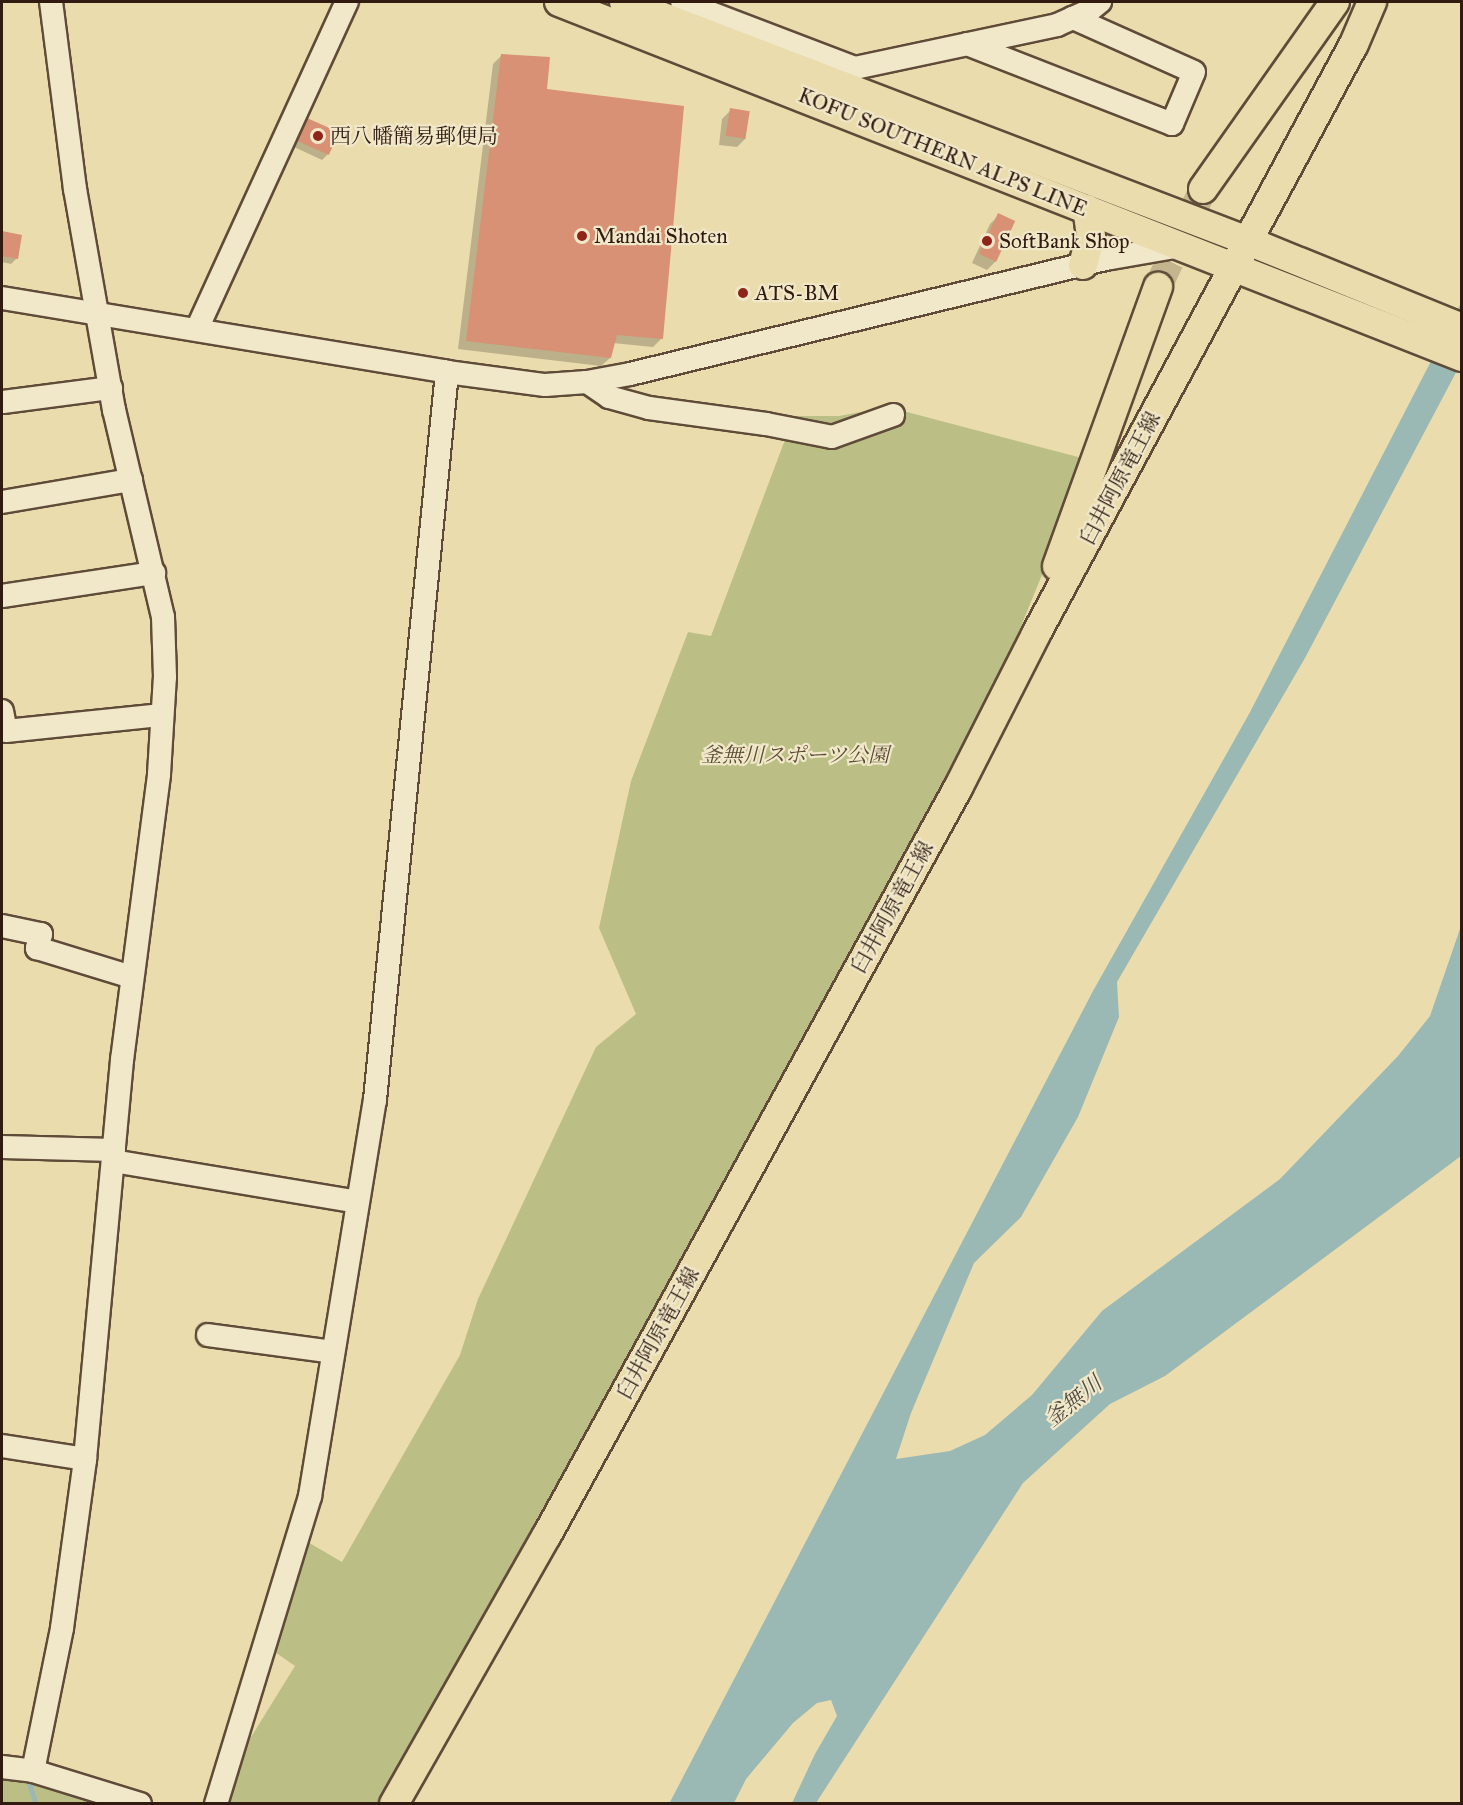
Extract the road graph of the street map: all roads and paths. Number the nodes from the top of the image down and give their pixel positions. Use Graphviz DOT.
graph roads {
  1 [pos="51,2"];
  2 [pos="347,2"];
  3 [pos="559,2"];
  4 [pos="624,2"];
  5 [pos="682,2"];
  6 [pos="1100,2"];
  7 [pos="1335,2"];
  8 [pos="1372,2"];
  9 [pos="1073,18"];
  10 [pos="967,44"];
  11 [pos="1203,189"];
  12 [pos="1087,209"];
  13 [pos="1248,241"];
  14 [pos="1176,246"];
  15 [pos="1083,265"];
  16 [pos="1247,272"];
  17 [pos="1158,288"];
  18 [pos="2,298"];
  19 [pos="98,315"];
  20 [pos="1461,328"];
  21 [pos="197,329"];
  22 [pos="1461,357"];
  23 [pos="447,372"];
  24 [pos="587,382"];
  25 [pos="111,388"];
  26 [pos="3,402"];
  27 [pos="894,415"];
  28 [pos="130,480"];
  29 [pos="2,502"];
  30 [pos="154,573"];
  31 [pos="2,596"];
  32 [pos="1036,634"];
  33 [pos="2,711"];
  34 [pos="162,716"];
  35 [pos="2,926"];
  36 [pos="132,977"];
  37 [pos="2,1147"];
  38 [pos="113,1156"];
  39 [pos="358,1202"];
  40 [pos="208,1335"];
  41 [pos="333,1352"];
  42 [pos="2,1446"];
  43 [pos="85,1459"];
  44 [pos="2,1767"];
  45 [pos="33,1771"];
  46 [pos="140,1803"];
  47 [pos="216,1803"];
  48 [pos="394,1803"];
  1 -- 19 [label="street"];
  2 -- 21 [label="street"];
  3 -- 12 [label="main road, KOFU SOUTHERN ALPS LINE"];
  4 -- 13 [label="main road, KOFU SOUTHERN ALPS LINE"];
  5 -- 10 [label="street"];
  6 -- 9 [label="street"];
  7 -- 11 [label="main road"];
  8 -- 13 [label="main road, 臼井阿原竜王線"];
  9 -- 10 [label="street"];
  9 -- 10 [label="street"];
  12 -- 14 [label="main road, KOFU SOUTHERN ALPS LINE"];
  12 -- 15 [label="main road"];
  13 -- 14 [label="street"];
  13 -- 16 [label="main road, 臼井阿原竜王線"];
  13 -- 20 [label="main road, KOFU SOUTHERN ALPS LINE"];
  14 -- 15 [label="street"];
  14 -- 16 [label="main road, KOFU SOUTHERN ALPS LINE"];
  15 -- 24 [label="street"];
  16 -- 22 [label="main road, KOFU SOUTHERN ALPS LINE"];
  16 -- 32 [label="main road, 臼井阿原竜王線"];
  17 -- 32 [label="main road"];
  18 -- 19 [label="street"];
  19 -- 21 [label="street"];
  19 -- 25 [label="street"];
  21 -- 23 [label="street"];
  23 -- 24 [label="street"];
  23 -- 39 [label="street"];
  24 -- 27 [label="street"];
  25 -- 26 [label="street"];
  25 -- 28 [label="street"];
  28 -- 29 [label="street"];
  28 -- 30 [label="street"];
  30 -- 31 [label="street"];
  30 -- 34 [label="street"];
  32 -- 48 [label="main road, 臼井阿原竜王線"];
  33 -- 34 [label="street"];
  34 -- 36 [label="street"];
  35 -- 36 [label="street"];
  36 -- 38 [label="street"];
  37 -- 38 [label="street"];
  38 -- 39 [label="street"];
  38 -- 43 [label="street"];
  39 -- 41 [label="street"];
  40 -- 41 [label="street"];
  41 -- 47 [label="street"];
  42 -- 43 [label="street"];
  43 -- 45 [label="street"];
  44 -- 45 [label="street"];
  45 -- 46 [label="street"];
}
